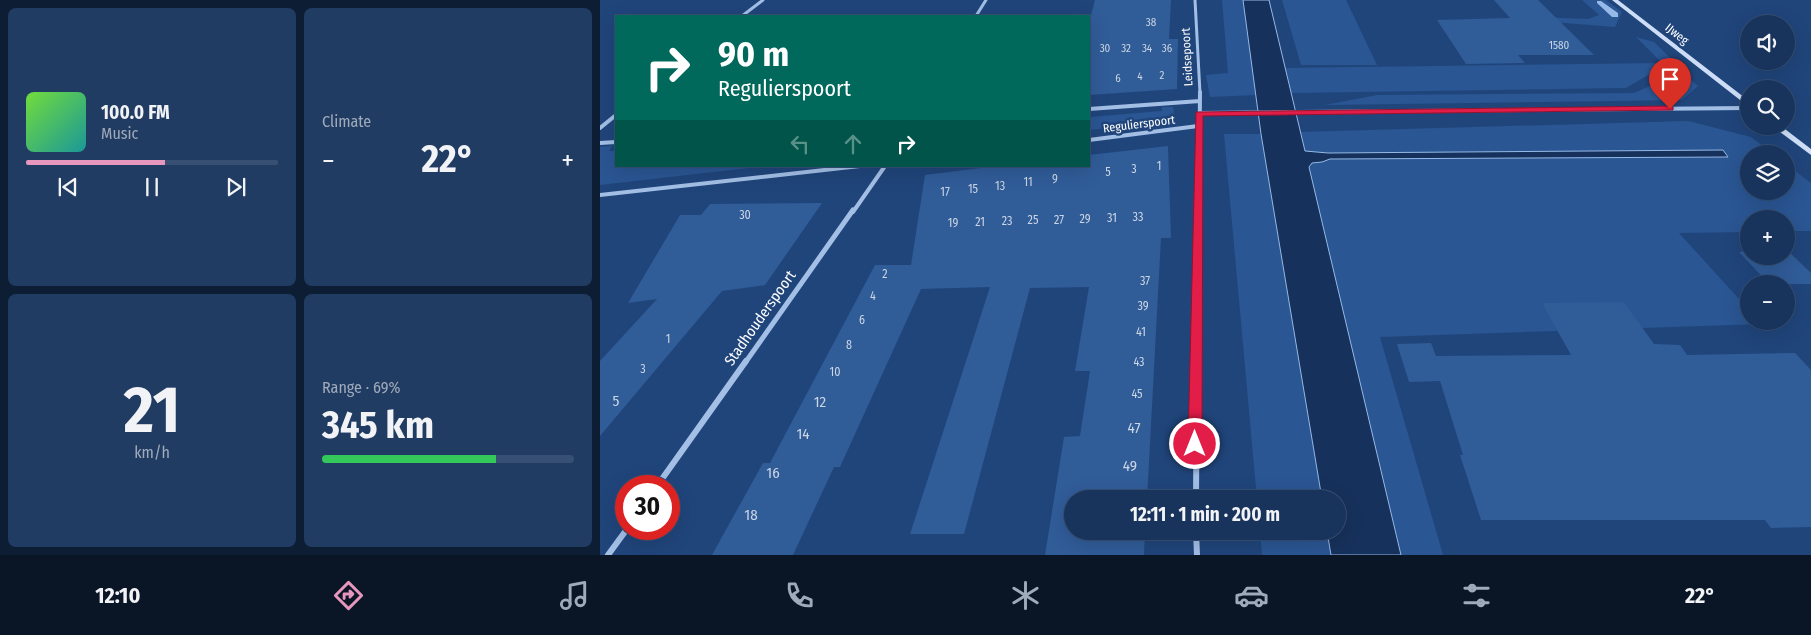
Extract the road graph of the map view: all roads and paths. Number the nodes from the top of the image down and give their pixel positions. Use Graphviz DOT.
graph roads {
  1 [pos="763,0"];
  2 [pos="986,0"];
  3 [pos="1195,0"];
  4 [pos="1615,0"];
  5 [pos="743,15"];
  6 [pos="977,15"];
  7 [pos="1740,99"];
  8 [pos="1200,101"];
  9 [pos="1740,106"];
  10 [pos="1090,108"];
  11 [pos="1199,114"];
  12 [pos="615,116"];
  13 [pos="1198,126"];
  14 [pos="600,128"];
  15 [pos="1788,135"];
  16 [pos="1090,140"];
  17 [pos="615,142"];
  18 [pos="600,143"];
  19 [pos="1811,153"];
  20 [pos="851,167"];
  21 [pos="884,167"];
  22 [pos="600,195"];
  23 [pos="665,475"];
  24 [pos="1196,490"];
  25 [pos="619,540"];
  26 [pos="1196,540"];
  27 [pos="608,555"];
  28 [pos="1197,555"];
  1 -- 5 [label="street"];
  2 -- 6 [label="street"];
  3 -- 8 [label="street, Leidsepoort"];
  4 -- 7 [label="street, IJweg"];
  8 -- 10 [label="street, Regulierspoort"];
  8 -- 11 [label="street, Leidsepoort"];
  9 -- 11 [label="street"];
  11 -- 13 [label="street, Regulierspoort"];
  12 -- 14 [label="street"];
  13 -- 16 [label="street, Regulierspoort"];
  13 -- 24 [label="street"];
  15 -- 19 [label="street"];
  17 -- 18 [label="street"];
  20 -- 22 [label="street"];
  21 -- 23 [label="street, Stadhouderspoort"];
  25 -- 27 [label="street"];
  26 -- 28 [label="street"];
}
